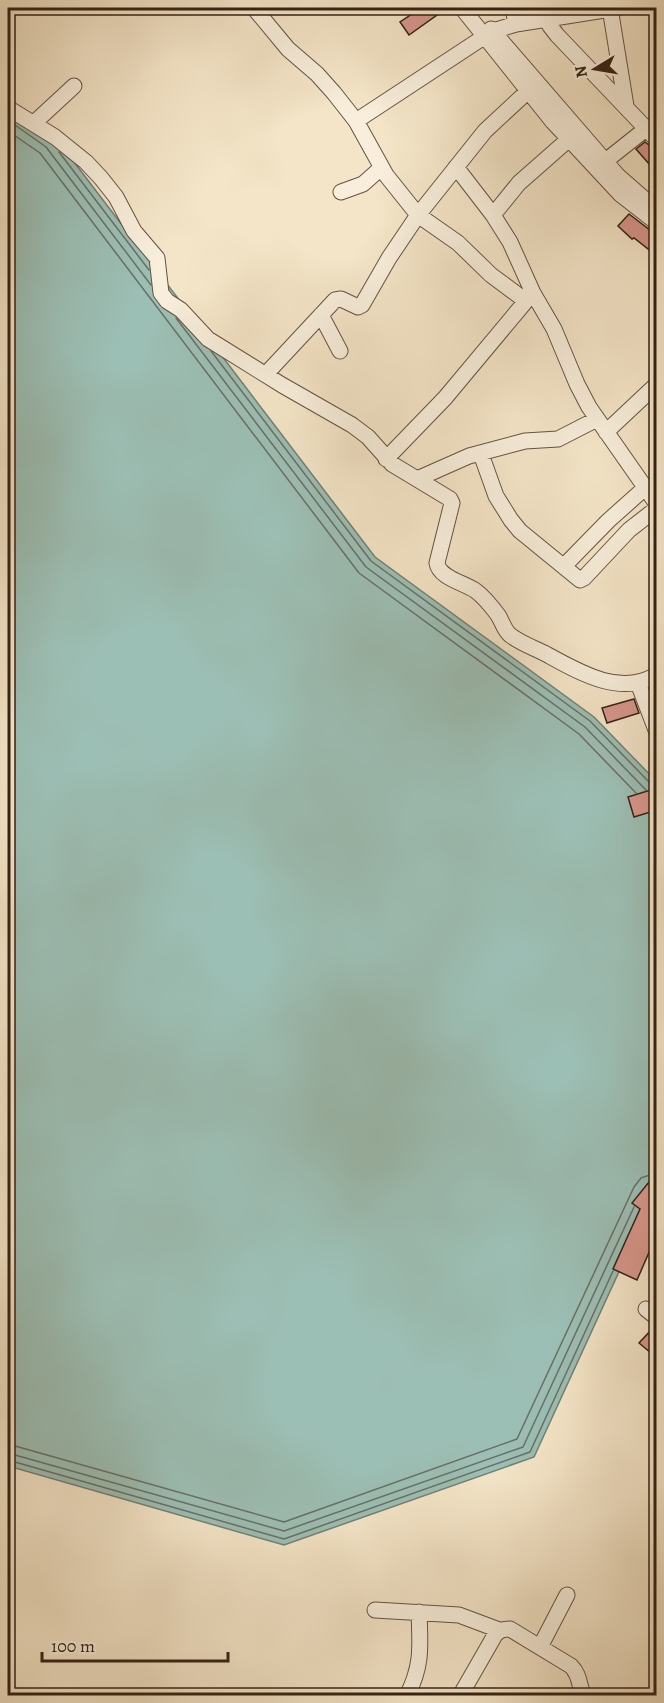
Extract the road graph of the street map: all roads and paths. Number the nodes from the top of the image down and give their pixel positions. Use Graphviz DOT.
graph roads {
  1 [pos="254,8"];
  2 [pos="462,8"];
  3 [pos="474,8"];
  4 [pos="513,8"];
  5 [pos="612,8"];
  6 [pos="547,13"];
  7 [pos="516,24"];
  8 [pos="488,33"];
  9 [pos="74,86"];
  10 [pos="528,91"];
  11 [pos="626,106"];
  12 [pos="8,108"];
  13 [pos="356,122"];
  14 [pos="34,123"];
  15 [pos="653,131"];
  16 [pos="569,139"];
  17 [pos="600,165"];
  18 [pos="456,167"];
  19 [pos="381,168"];
  20 [pos="341,192"];
  21 [pos="657,210"];
  22 [pos="418,215"];
  23 [pos="493,215"];
  24 [pos="657,222"];
  25 [pos="530,297"];
  26 [pos="321,315"];
  27 [pos="340,351"];
  28 [pos="266,374"];
  29 [pos="657,385"];
  30 [pos="597,419"];
  31 [pos="606,432"];
  32 [pos="481,454"];
  33 [pos="386,459"];
  34 [pos="417,479"];
  35 [pos="654,499"];
  36 [pos="564,566"];
  37 [pos="657,675"];
  38 [pos="638,683"];
  39 [pos="657,730"];
  40 [pos="567,1595"];
  41 [pos="375,1610"];
  42 [pos="419,1612"];
  43 [pos="499,1630"];
  44 [pos="540,1647"];
  45 [pos="407,1695"];
  46 [pos="459,1695"];
  47 [pos="584,1695"];
  1 -- 13 [label="street"];
  2 -- 8 [label="street"];
  3 -- 8 [label="street"];
  4 -- 7 [label="street"];
  5 -- 6 [label="street"];
  5 -- 11 [label="street"];
  6 -- 7 [label="street"];
  6 -- 11 [label="street"];
  7 -- 8 [label="street"];
  8 -- 10 [label="street"];
  8 -- 13 [label="street"];
  8 -- 17 [label="street"];
  9 -- 14 [label="street"];
  10 -- 16 [label="street"];
  10 -- 18 [label="street"];
  11 -- 15 [label="street"];
  12 -- 14 [label="street"];
  13 -- 19 [label="street"];
  14 -- 28 [label="street"];
  15 -- 17 [label="street"];
  16 -- 17 [label="street"];
  16 -- 23 [label="street"];
  17 -- 21 [label="street"];
  17 -- 24 [label="street"];
  18 -- 22 [label="street"];
  18 -- 23 [label="street"];
  19 -- 20 [label="street"];
  19 -- 22 [label="street"];
  22 -- 25 [label="street"];
  22 -- 26 [label="street"];
  23 -- 25 [label="street"];
  25 -- 30 [label="street"];
  25 -- 33 [label="street"];
  26 -- 27 [label="street"];
  26 -- 28 [label="street"];
  28 -- 33 [label="street"];
  29 -- 31 [label="street"];
  30 -- 31 [label="street"];
  30 -- 32 [label="street"];
  31 -- 35 [label="street"];
  32 -- 34 [label="street"];
  32 -- 36 [label="street"];
  33 -- 34 [label="street"];
  34 -- 38 [label="street"];
  35 -- 36 [label="street"];
  35 -- 36 [label="street"];
  37 -- 38 [label="street"];
  38 -- 39 [label="street"];
  40 -- 44 [label="street"];
  41 -- 42 [label="street"];
  42 -- 43 [label="street"];
  42 -- 45 [label="street"];
  43 -- 44 [label="street"];
  43 -- 46 [label="street"];
  44 -- 47 [label="street"];
}
